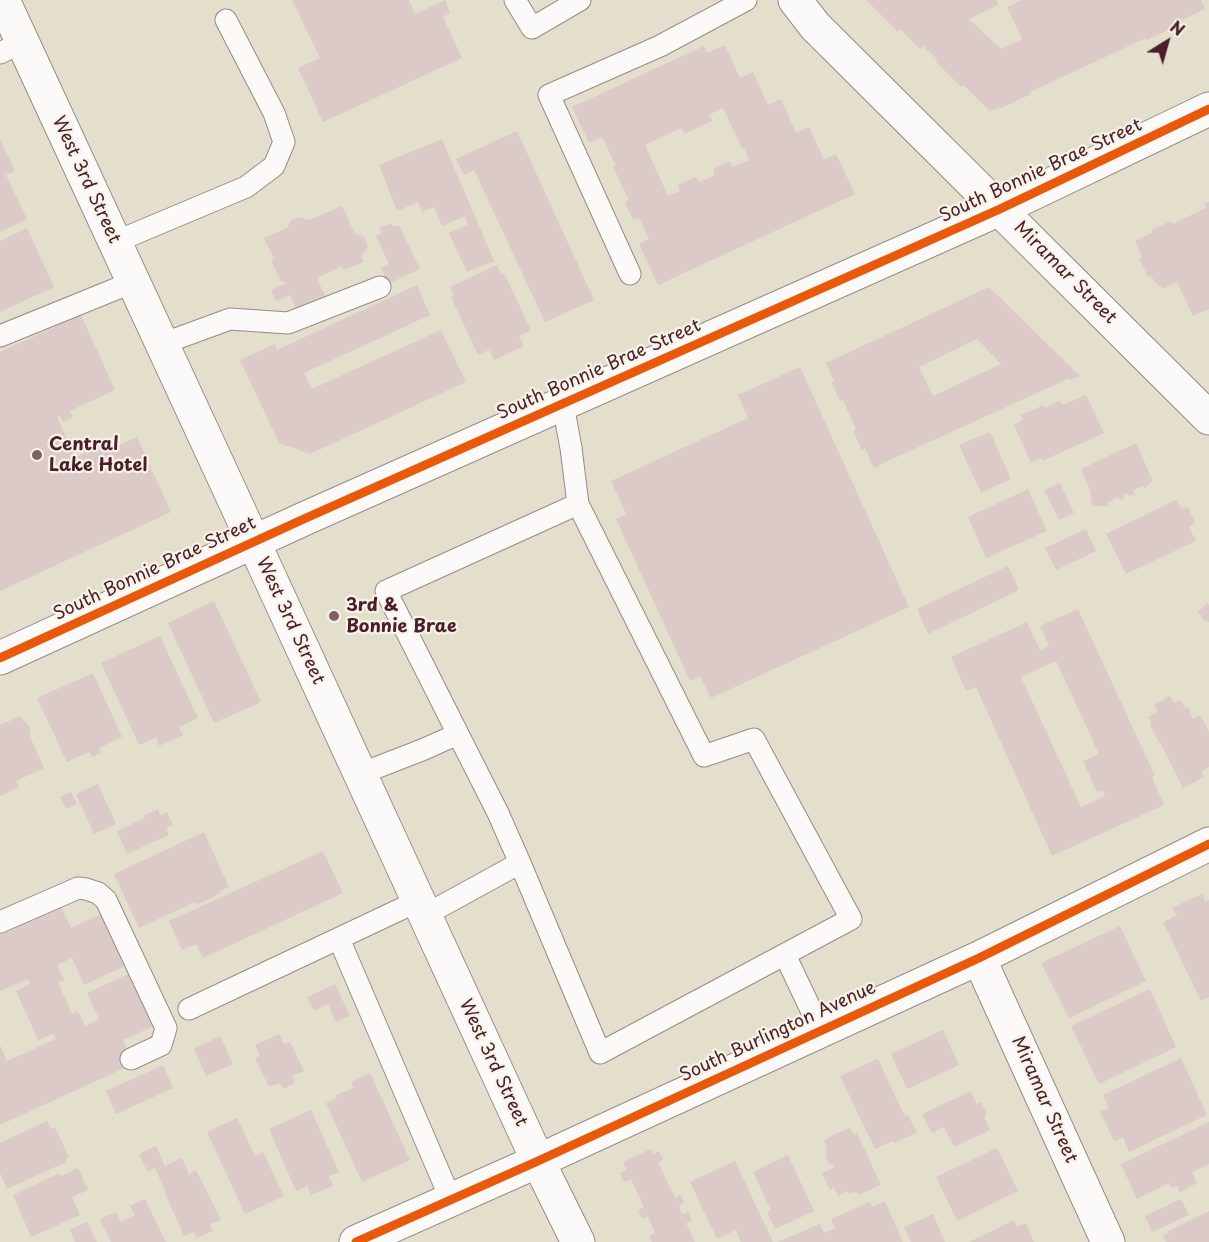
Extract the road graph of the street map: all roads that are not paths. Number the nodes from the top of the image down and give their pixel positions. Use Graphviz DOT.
graph roads {
  1 [pos="3,0"];
  2 [pos="514,0"];
  3 [pos="580,0"];
  4 [pos="746,0"];
  5 [pos="795,0"];
  6 [pos="226,20"];
  7 [pos="11,48"];
  8 [pos="1209,109"];
  9 [pos="1000,209"];
  10 [pos="115,242"];
  11 [pos="630,274"];
  12 [pos="133,282"];
  13 [pos="380,287"];
  14 [pos="0,336"];
  15 [pos="162,345"];
  16 [pos="563,405"];
  17 [pos="1209,418"];
  18 [pos="578,504"];
  19 [pos="254,542"];
  20 [pos="0,658"];
  21 [pos="458,735"];
  22 [pos="360,774"];
  23 [pos="1209,844"];
  24 [pos="520,863"];
  25 [pos="422,908"];
  26 [pos="0,922"];
  27 [pos="339,939"];
  28 [pos="785,955"];
  29 [pos="979,958"];
  30 [pos="189,1009"];
  31 [pos="821,1030"];
  32 [pos="131,1059"];
  33 [pos="538,1161"];
  34 [pos="451,1200"];
  35 [pos="356,1242"];
  36 [pos="578,1242"];
  37 [pos="1108,1242"];
  1 -- 7 [label="street, West 3rd Street"];
  2 -- 3 [label="lane"];
  4 -- 11 [label="lane"];
  5 -- 9 [label="street, Miramar Street"];
  6 -- 10 [label="lane"];
  7 -- 10 [label="street, West 3rd Street"];
  8 -- 9 [label="street, South Bonnie Brae Street"];
  9 -- 16 [label="street, South Bonnie Brae Street"];
  9 -- 17 [label="street, Miramar Street"];
  10 -- 12 [label="street, West 3rd Street"];
  12 -- 14 [label="lane"];
  12 -- 15 [label="street, West 3rd Street"];
  13 -- 15 [label="lane"];
  15 -- 19 [label="street, West 3rd Street"];
  16 -- 18 [label="lane"];
  16 -- 19 [label="street, South Bonnie Brae Street"];
  18 -- 21 [label="lane"];
  18 -- 28 [label="lane"];
  19 -- 20 [label="street, South Bonnie Brae Street"];
  19 -- 22 [label="street, West 3rd Street"];
  21 -- 22 [label="lane"];
  21 -- 24 [label="lane"];
  22 -- 25 [label="street, West 3rd Street"];
  23 -- 29 [label="street, South Burlington Avenue"];
  24 -- 25 [label="lane"];
  24 -- 28 [label="lane"];
  25 -- 27 [label="lane"];
  25 -- 33 [label="street, West 3rd Street"];
  26 -- 32 [label="lane"];
  27 -- 30 [label="lane"];
  27 -- 34 [label="lane"];
  28 -- 31 [label="lane"];
  29 -- 31 [label="street, South Burlington Avenue"];
  29 -- 37 [label="street, Miramar Street"];
  31 -- 33 [label="street, South Burlington Avenue"];
  33 -- 34 [label="street, South Burlington Avenue"];
  33 -- 36 [label="street, West 3rd Street"];
  34 -- 35 [label="street, South Burlington Avenue"];
}
